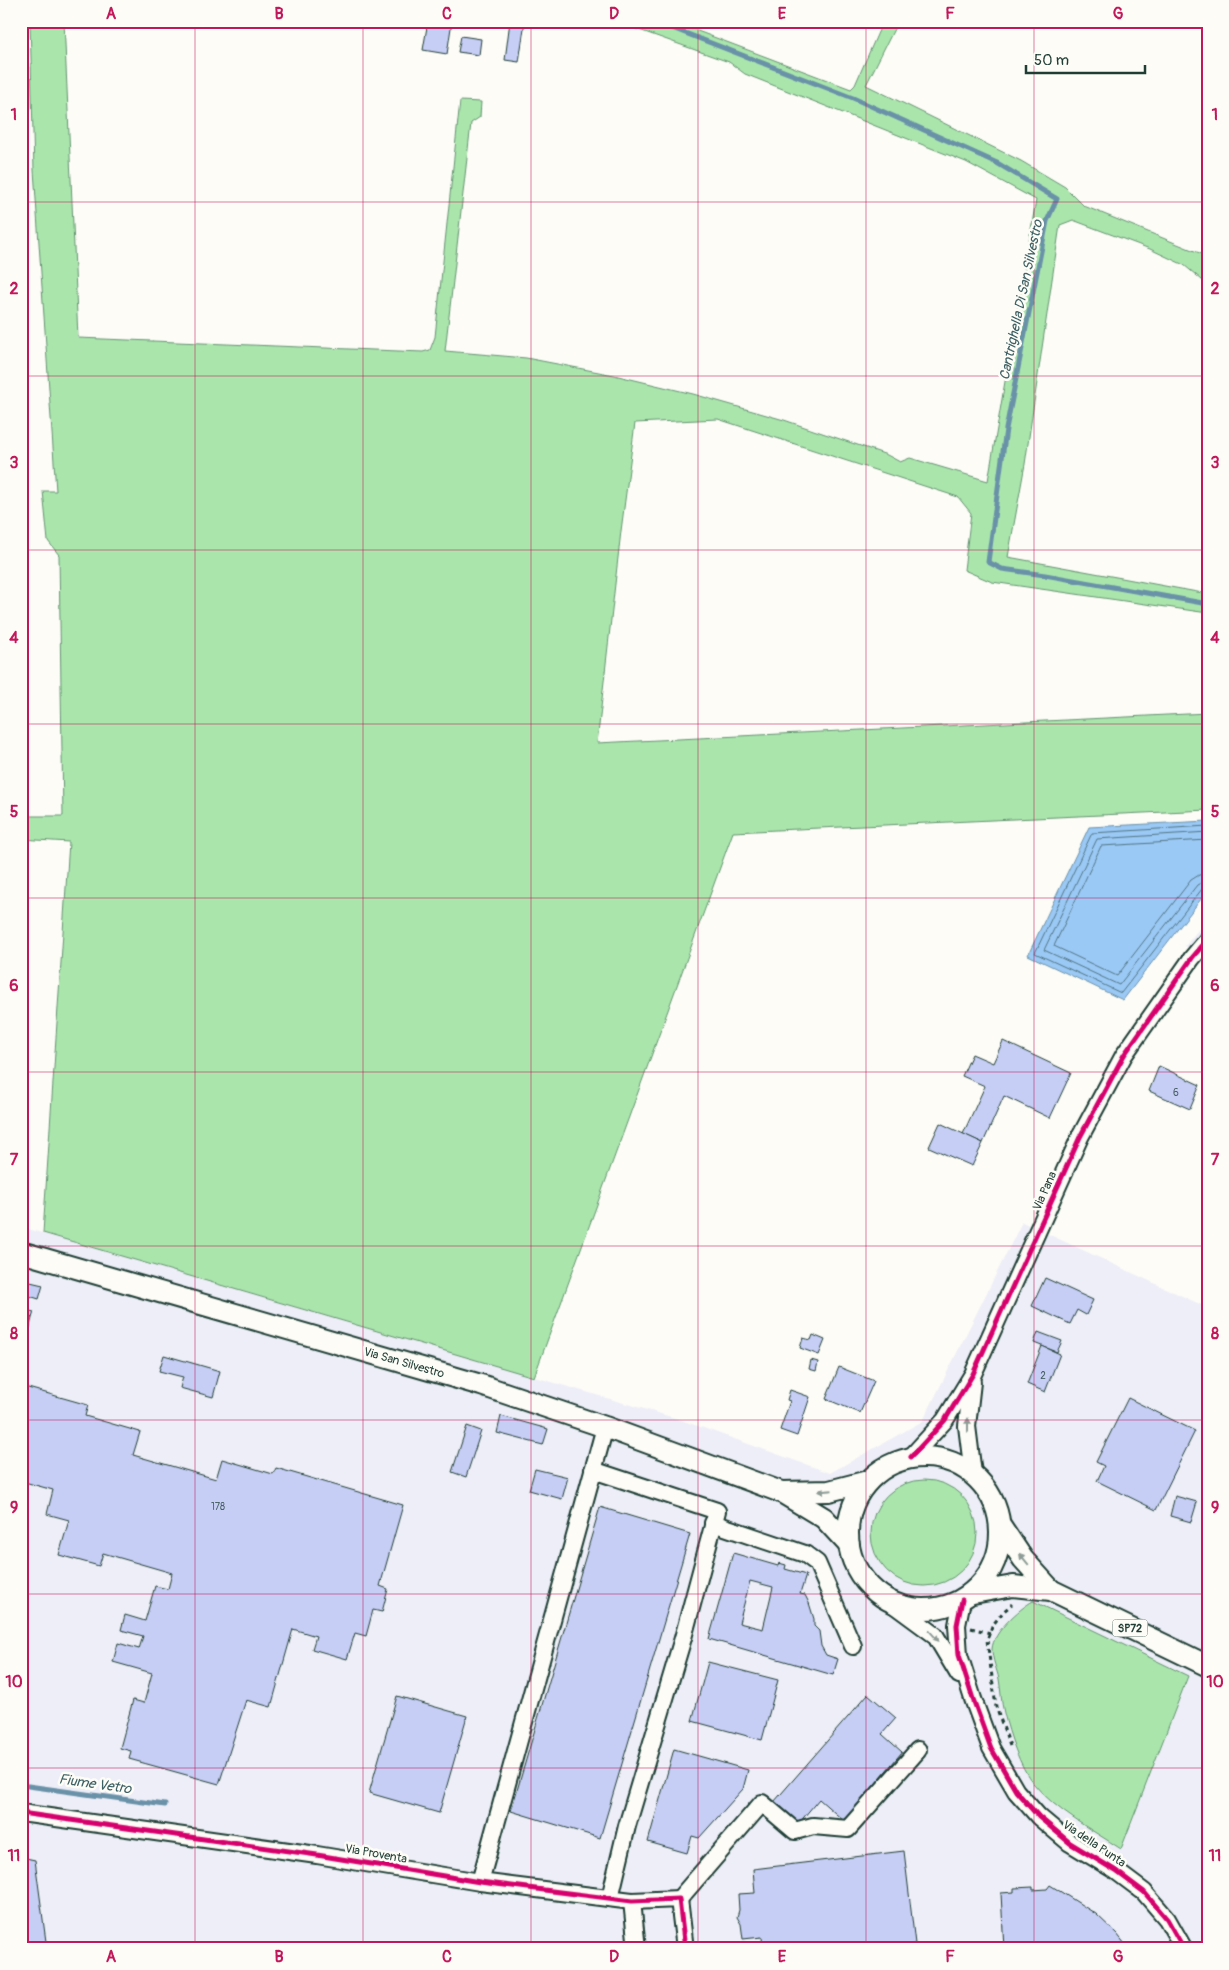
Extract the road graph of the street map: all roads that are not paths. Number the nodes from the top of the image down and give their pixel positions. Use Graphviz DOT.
graph roads {
  1 [pos="1208,939"];
  2 [pos="21,1252"];
  3 [pos="973,1374"];
  4 [pos="605,1427"];
  5 [pos="910,1457"];
  6 [pos="593,1470"];
  7 [pos="973,1474"];
  8 [pos="868,1481"];
  9 [pos="781,1492"];
  10 [pos="714,1523"];
  11 [pos="1001,1526"];
  12 [pos="849,1544"];
  13 [pos="1042,1589"];
  14 [pos="882,1596"];
  15 [pos="967,1596"];
  16 [pos="852,1646"];
  17 [pos="1208,1666"];
  18 [pos="973,1699"];
  19 [pos="918,1750"];
  20 [pos="21,1813"];
  21 [pos="480,1882"];
  22 [pos="610,1898"];
  23 [pos="679,1899"];
  24 [pos="632,1901"];
  25 [pos="637,1949"];
  26 [pos="685,1949"];
  27 [pos="1184,1949"];
  1 -- 3 [label="street, Via Pana"];
  2 -- 4 [label="main road, Via San Silvestro"];
  3 -- 5 [label="street, Via Pana"];
  7 -- 3 [label="street, Via Pana, one-way"];
  4 -- 6 [label="street"];
  4 -- 9 [label="main road, Via San Silvestro"];
  5 -- 7 [label="main road"];
  5 -- 8 [label="main road"];
  6 -- 10 [label="street"];
  6 -- 21 [label="street"];
  7 -- 11 [label="main road"];
  8 -- 9 [label="main road, Via San Silvestro, one-way"];
  8 -- 12 [label="main road"];
  9 -- 12 [label="main road, Via San Silvestro"];
  10 -- 16 [label="street"];
  10 -- 22 [label="street"];
  13 -- 11 [label="main road, SP72, one-way"];
  11 -- 15 [label="main road"];
  12 -- 14 [label="main road"];
  13 -- 15 [label="main road, SP72"];
  13 -- 17 [label="main road, SP72"];
  14 -- 15 [label="main road"];
  14 -- 18 [label="street, one-way"];
  15 -- 18 [label="street"];
  18 -- 27 [label="street, Via della Punta"];
  19 -- 23 [label="street"];
  20 -- 21 [label="street, Via Proventa"];
  21 -- 22 [label="street, Via Proventa"];
  22 -- 24 [label="street, Via Proventa"];
  23 -- 24 [label="street, Via Proventa"];
  23 -- 26 [label="street"];
  24 -- 25 [label="street"];
}
